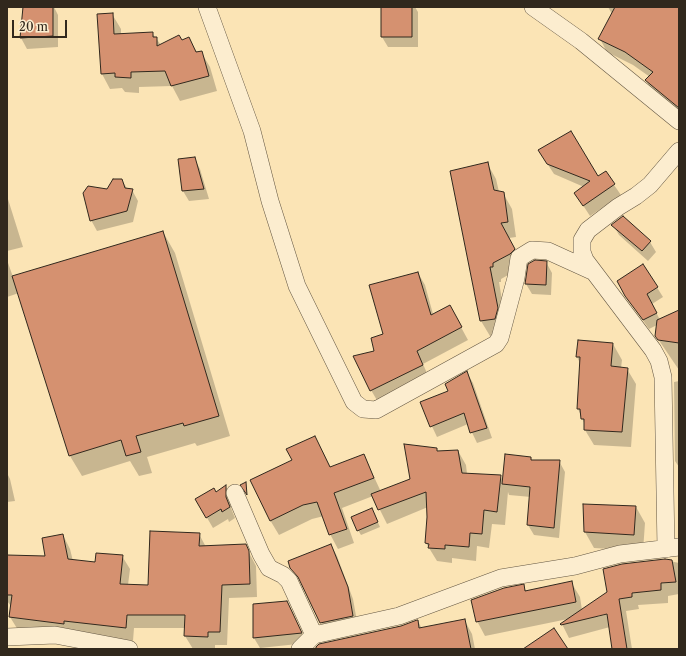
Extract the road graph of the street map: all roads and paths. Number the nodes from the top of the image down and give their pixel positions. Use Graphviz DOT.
graph roads {
  1 [pos="207,7"];
  2 [pos="533,7"];
  3 [pos="679,121"];
  4 [pos="679,151"];
  5 [pos="592,271"];
  6 [pos="235,493"];
  7 [pos="672,548"];
  8 [pos="314,635"];
  9 [pos="7,637"];
  10 [pos="129,649"];
  11 [pos="300,649"];
  1 -- 5 [label="street"];
  2 -- 3 [label="street"];
  4 -- 5 [label="street"];
  5 -- 7 [label="street"];
  6 -- 8 [label="street"];
  7 -- 8 [label="street"];
  8 -- 11 [label="street"];
  9 -- 10 [label="street"];
}
